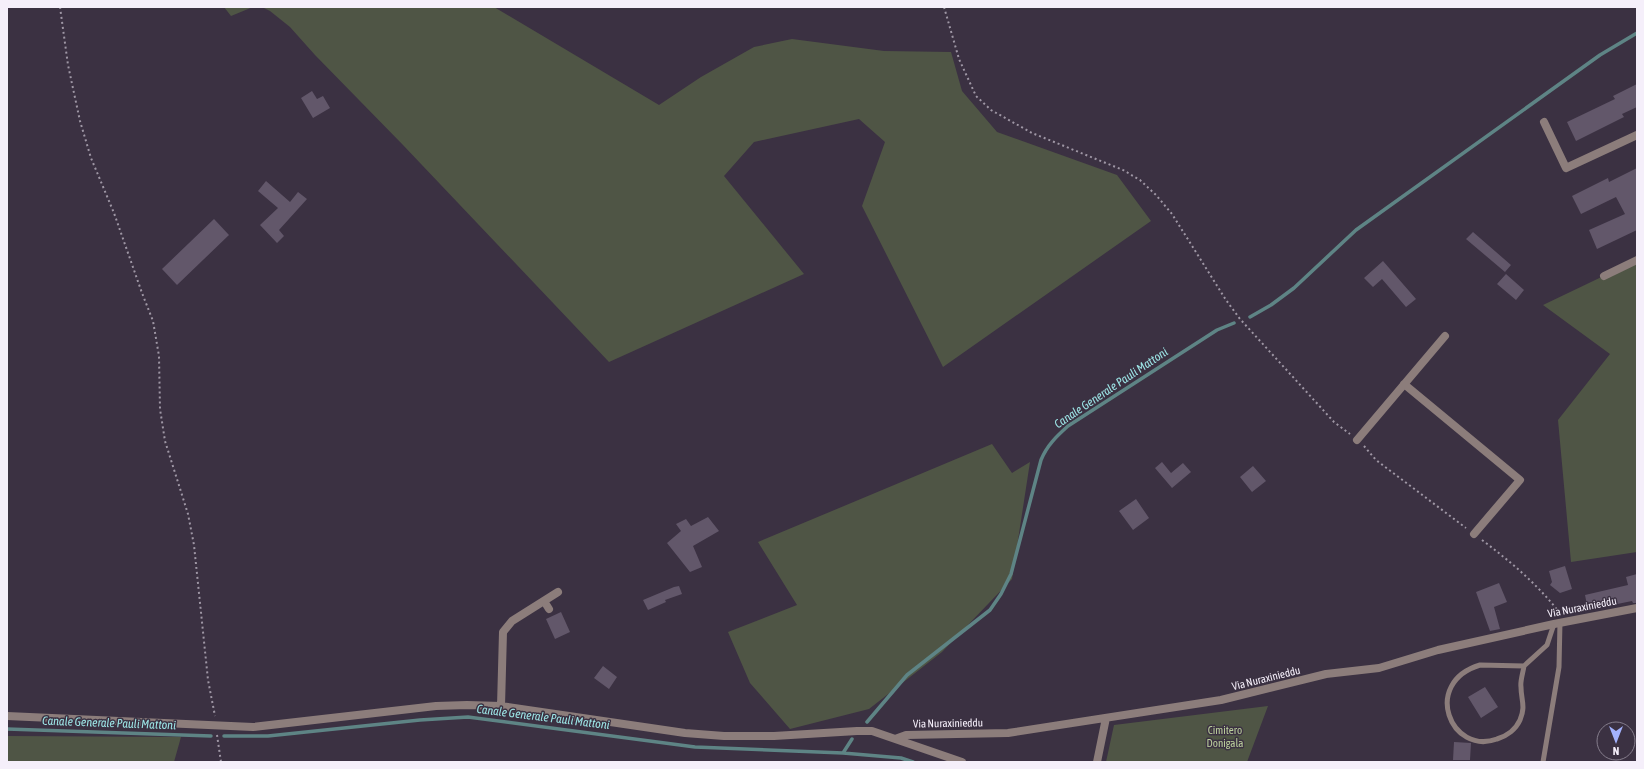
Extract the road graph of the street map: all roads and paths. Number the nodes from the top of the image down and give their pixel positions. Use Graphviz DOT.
graph roads {
  1 [pos="60,7"];
  2 [pos="944,7"];
  3 [pos="1544,122"];
  4 [pos="1637,135"];
  5 [pos="1637,260"];
  6 [pos="1604,276"];
  7 [pos="1445,336"];
  8 [pos="1404,384"];
  9 [pos="1357,440"];
  10 [pos="1474,534"];
  11 [pos="558,592"];
  12 [pos="544,601"];
  13 [pos="1637,608"];
  14 [pos="549,609"];
  15 [pos="1560,622"];
  16 [pos="1524,666"];
  17 [pos="501,706"];
  18 [pos="7,716"];
  19 [pos="1106,718"];
  20 [pos="216,725"];
  21 [pos="895,739"];
  22 [pos="221,762"];
  23 [pos="962,762"];
  24 [pos="1097,762"];
  25 [pos="1543,762"];
  1 -- 20 [label="path"];
  2 -- 9 [label="path"];
  3 -- 4 [label="street"];
  5 -- 6 [label="street"];
  7 -- 8 [label="street"];
  8 -- 9 [label="street"];
  8 -- 10 [label="street"];
  9 -- 10 [label="path"];
  10 -- 15 [label="path"];
  11 -- 12 [label="street"];
  12 -- 14 [label="street"];
  12 -- 17 [label="street"];
  13 -- 15 [label="street, Via Nuraxinieddu"];
  15 -- 16 [label="lane"];
  15 -- 19 [label="street, Via Nuraxinieddu"];
  15 -- 25 [label="lane"];
  16 -- 16 [label="lane"];
  17 -- 20 [label="street"];
  17 -- 21 [label="street"];
  18 -- 20 [label="street"];
  19 -- 21 [label="street, Via Nuraxinieddu"];
  19 -- 24 [label="street"];
  20 -- 22 [label="path"];
  21 -- 23 [label="street"];
}
